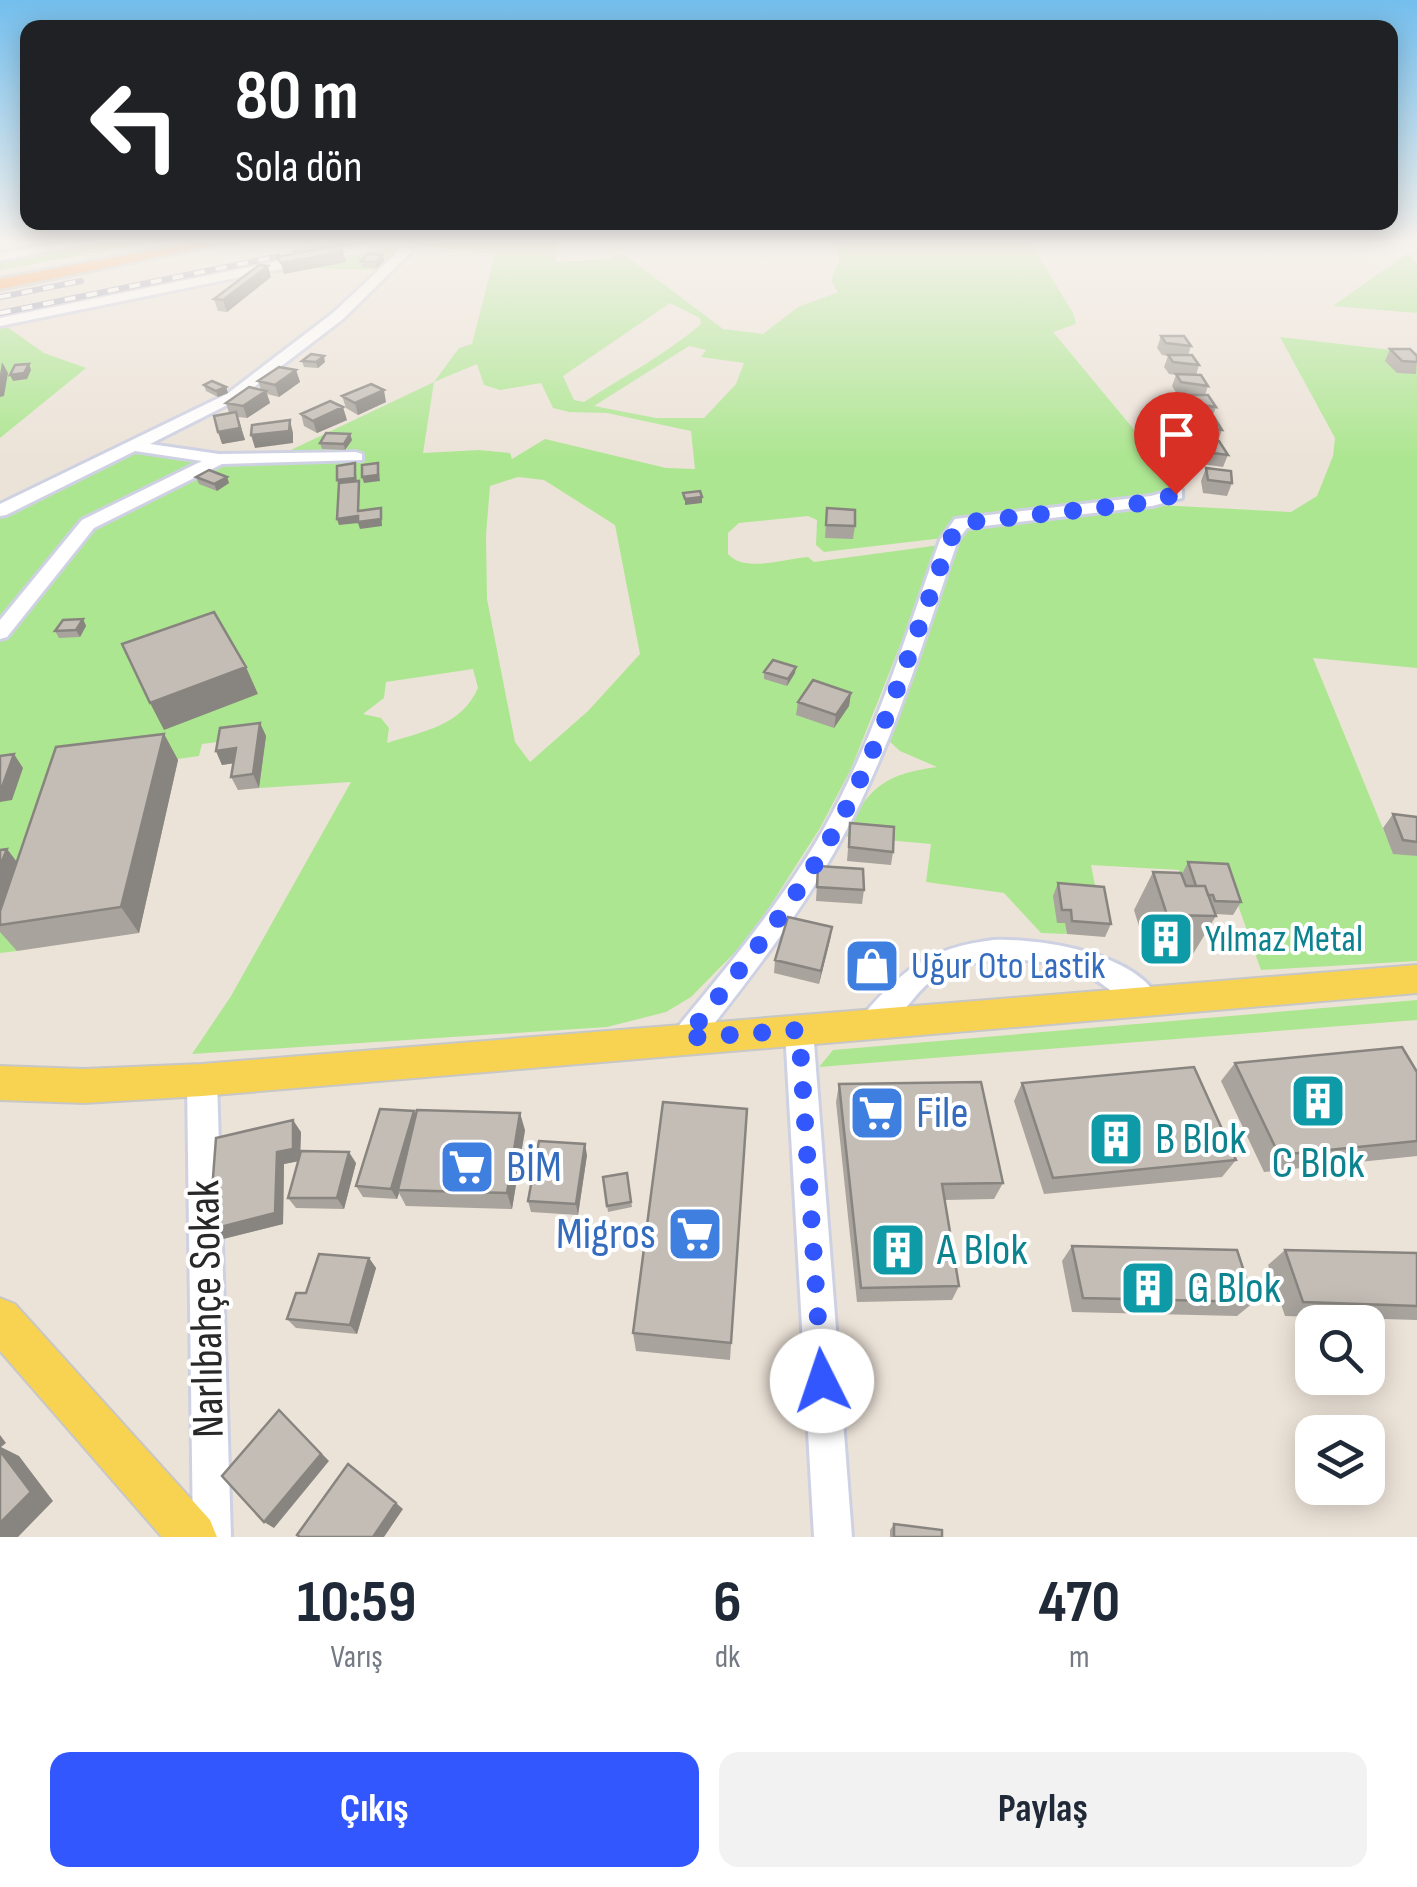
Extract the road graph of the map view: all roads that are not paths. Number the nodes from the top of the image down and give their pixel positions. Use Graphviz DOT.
graph roads {
  1 [pos="46,313"];
  2 [pos="342,313"];
  3 [pos="0,322"];
  4 [pos="134,446"];
  5 [pos="356,457"];
  6 [pos="219,459"];
  7 [pos="1176,494"];
  8 [pos="0,511"];
  9 [pos="0,633"];
  10 [pos="1417,978"];
  11 [pos="1146,1001"];
  12 [pos="874,1024"];
  13 [pos="799,1030"];
  14 [pos="686,1038"];
  15 [pos="202,1080"];
  16 [pos="0,1083"];
  17 [pos="0,1319"];
  18 [pos="193,1537"];
  19 [pos="212,1537"];
  20 [pos="833,1537"];
  1 -- 3 [label="street"];
  2 -- 4 [label="street"];
  4 -- 6 [label="street"];
  4 -- 8 [label="street"];
  5 -- 6 [label="street"];
  6 -- 9 [label="street"];
  7 -- 14 [label="street"];
  10 -- 11 [label="main road"];
  11 -- 12 [label="main road"];
  11 -- 12 [label="street"];
  12 -- 13 [label="main road"];
  13 -- 14 [label="main road"];
  13 -- 20 [label="street"];
  14 -- 15 [label="main road"];
  15 -- 16 [label="main road"];
  15 -- 19 [label="street, Narlıbahçe Sokak"];
  17 -- 18 [label="main road"];
}
